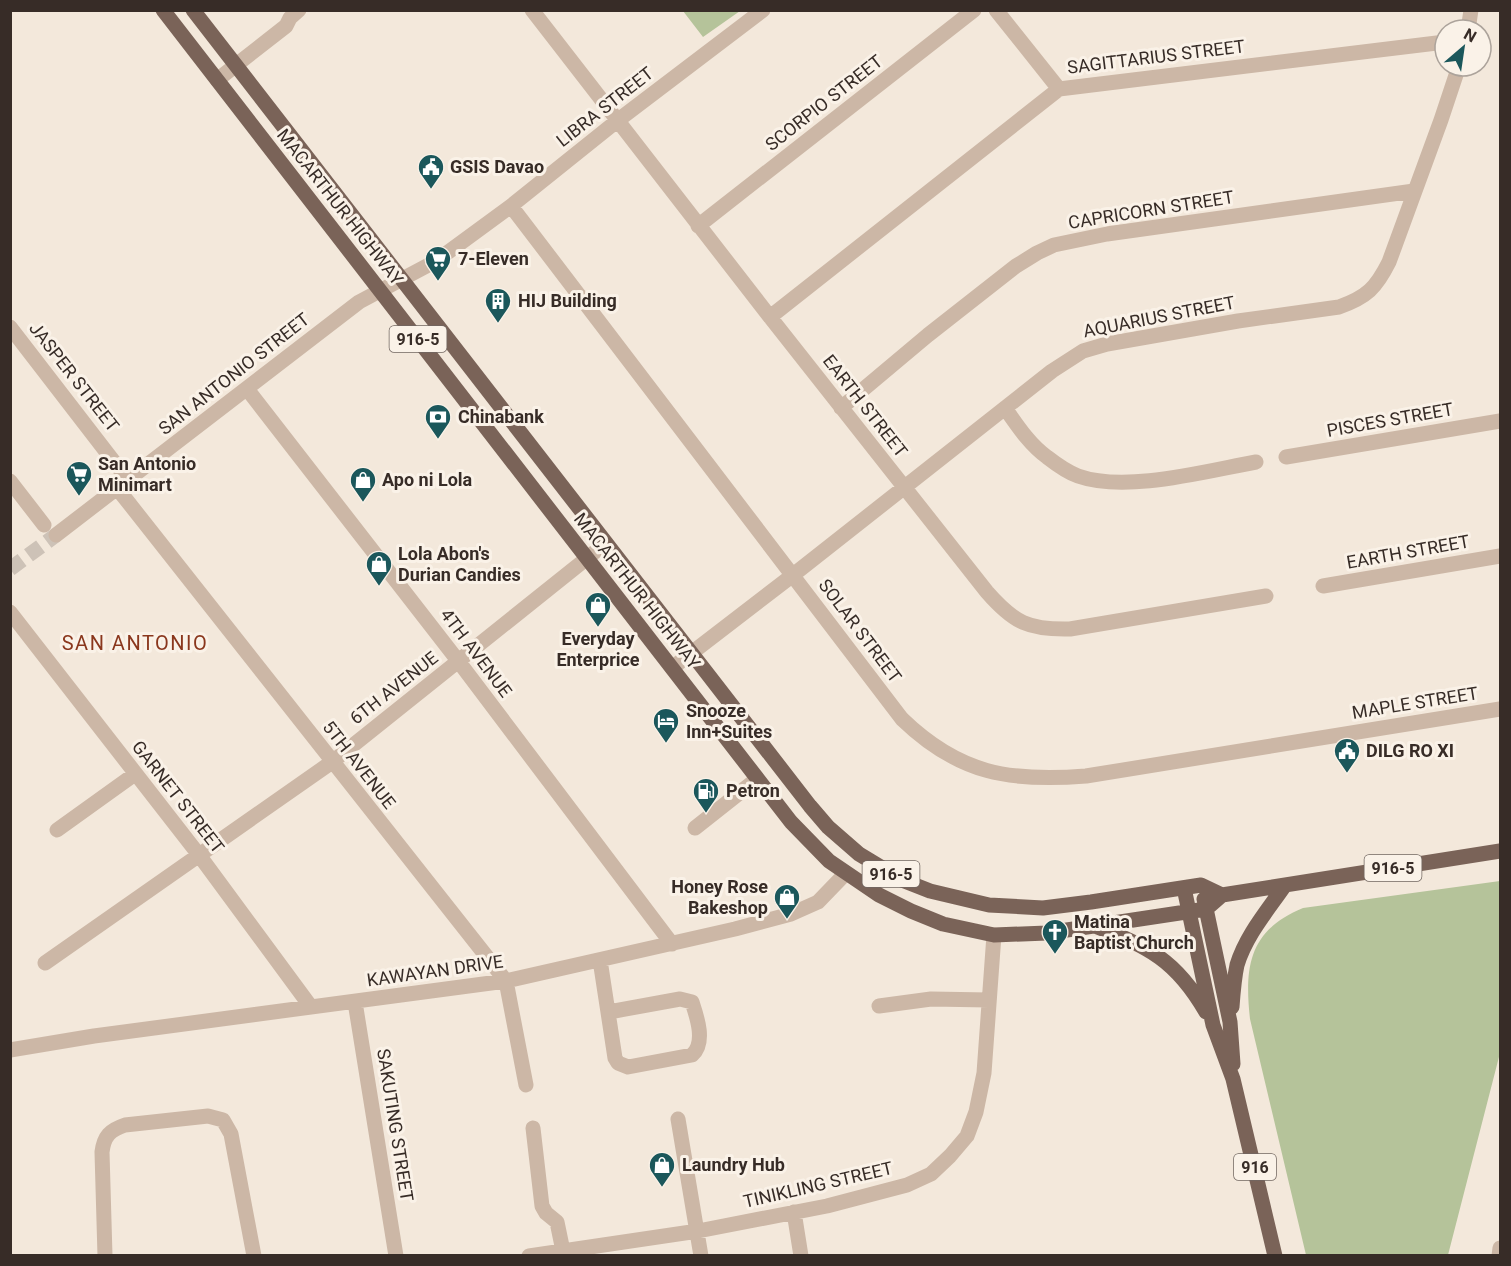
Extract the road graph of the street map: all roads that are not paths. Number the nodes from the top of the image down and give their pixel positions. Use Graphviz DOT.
graph roads {
  1 [pos="164,10"];
  2 [pos="193,10"];
  3 [pos="532,10"];
  4 [pos="763,10"];
  5 [pos="974,10"];
  6 [pos="996,10"];
  7 [pos="294,14"];
  8 [pos="1433,43"];
  9 [pos="233,62"];
  10 [pos="215,77"];
  11 [pos="1455,78"];
  12 [pos="1059,89"];
  13 [pos="617,121"];
  14 [pos="1414,191"];
  15 [pos="511,206"];
  16 [pos="698,226"];
  17 [pos="402,280"];
  18 [pos="380,291"];
  19 [pos="770,317"];
  20 [pos="10,327"];
  21 [pos="247,389"];
  22 [pos="841,408"];
  23 [pos="1005,408"];
  24 [pos="1500,421"];
  25 [pos="1286,457"];
  26 [pos="1256,462"];
  27 [pos="10,481"];
  28 [pos="122,484"];
  29 [pos="904,488"];
  30 [pos="606,543"];
  31 [pos="1500,556"];
  32 [pos="587,558"];
  33 [pos="793,575"];
  34 [pos="1323,586"];
  35 [pos="1266,596"];
  36 [pos="10,612"];
  37 [pos="692,653"];
  38 [pos="459,662"];
  39 [pos="672,668"];
  40 [pos="1500,709"];
  41 [pos="1335,736"];
  42 [pos="332,762"];
  43 [pos="135,774"];
  44 [pos="758,778"];
  45 [pos="695,828"];
  46 [pos="57,830"];
  47 [pos="1500,851"];
  48 [pos="199,855"];
  49 [pos="846,873"];
  50 [pos="1201,885"];
  51 [pos="1285,885"];
  52 [pos="1184,888"];
  53 [pos="1222,895"];
  54 [pos="1206,909"];
  55 [pos="1189,912"];
  56 [pos="1095,926"];
  57 [pos="994,934"];
  58 [pos="672,944"];
  59 [pos="600,960"];
  60 [pos="45,963"];
  61 [pos="506,981"];
  62 [pos="989,1000"];
  63 [pos="355,1002"];
  64 [pos="879,1006"];
  65 [pos="311,1007"];
  66 [pos="609,1012"];
  67 [pos="1230,1022"];
  68 [pos="1213,1025"];
  69 [pos="10,1050"];
  70 [pos="1233,1079"];
  71 [pos="526,1085"];
  72 [pos="678,1119"];
  73 [pos="533,1128"];
  74 [pos="794,1212"];
  75 [pos="698,1231"];
  76 [pos="1500,1248"];
  77 [pos="563,1251"];
  78 [pos="585,1251"];
  79 [pos="105,1256"];
  80 [pos="255,1256"];
  81 [pos="396,1256"];
  82 [pos="529,1256"];
  83 [pos="701,1256"];
  84 [pos="801,1256"];
  85 [pos="1275,1256"];
  86 [pos="1499,1256"];
  1 -- 10 [label="main road, MACARTHUR HIGHWAY / 916-5"];
  2 -- 9 [label="main road, MACARTHUR HIGHWAY / 916-5"];
  3 -- 13 [label="street, EARTH STREET"];
  4 -- 13 [label="street, LIBRA STREET"];
  5 -- 16 [label="street, SCORPIO STREET"];
  6 -- 12 [label="street"];
  7 -- 9 [label="street"];
  8 -- 12 [label="street, SAGITTARIUS STREET"];
  9 -- 10 [label="street"];
  9 -- 17 [label="main road, MACARTHUR HIGHWAY / 916-5"];
  10 -- 18 [label="main road, MACARTHUR HIGHWAY / 916-5"];
  11 -- 14 [label="street, AQUARIUS STREET"];
  12 -- 19 [label="street, SAGITTARIUS STREET"];
  13 -- 15 [label="street, LIBRA STREET"];
  13 -- 16 [label="street, EARTH STREET"];
  14 -- 22 [label="street, CAPRICORN STREET"];
  14 -- 23 [label="street, AQUARIUS STREET"];
  15 -- 17 [label="street, LIBRA STREET"];
  15 -- 33 [label="street, SOLAR STREET"];
  16 -- 19 [label="street, EARTH STREET"];
  17 -- 18 [label="street, LIBRA STREET"];
  17 -- 30 [label="main road, MACARTHUR HIGHWAY / 916-5"];
  18 -- 21 [label="street, SAN ANTONIO STREET"];
  18 -- 32 [label="main road, MACARTHUR HIGHWAY / 916-5"];
  19 -- 22 [label="street, EARTH STREET"];
  20 -- 28 [label="street, JASPER STREET"];
  21 -- 28 [label="street, SAN ANTONIO STREET"];
  21 -- 38 [label="street, 4TH AVENUE"];
  22 -- 29 [label="street, EARTH STREET"];
  23 -- 26 [label="street"];
  23 -- 29 [label="street, AQUARIUS STREET"];
  24 -- 25 [label="street, PISCES STREET"];
  27 -- 28 [label="street, SAN ANTONIO STREET"];
  28 -- 42 [label="street, 5TH AVENUE"];
  29 -- 33 [label="street, AQUARIUS STREET"];
  29 -- 35 [label="street, EARTH STREET"];
  30 -- 32 [label="street, 6TH AVENUE"];
  30 -- 37 [label="main road, MACARTHUR HIGHWAY / 916-5"];
  31 -- 34 [label="street, EARTH STREET"];
  32 -- 38 [label="street, 6TH AVENUE"];
  32 -- 39 [label="main road, MACARTHUR HIGHWAY / 916-5"];
  33 -- 37 [label="street, AQUARIUS STREET"];
  33 -- 41 [label="street, SOLAR STREET"];
  36 -- 43 [label="street, GARNET STREET"];
  37 -- 39 [label="street, AQUARIUS STREET"];
  37 -- 52 [label="main road, MACARTHUR HIGHWAY / 916-5"];
  38 -- 42 [label="street, 6TH AVENUE"];
  38 -- 58 [label="street, 4TH AVENUE"];
  39 -- 44 [label="main road, MACARTHUR HIGHWAY / 916-5"];
  40 -- 41 [label="street, MAPLE STREET"];
  42 -- 48 [label="street, 6TH AVENUE"];
  42 -- 61 [label="street, 5TH AVENUE"];
  43 -- 46 [label="street"];
  43 -- 48 [label="street, GARNET STREET"];
  44 -- 45 [label="street"];
  44 -- 49 [label="main road, MACARTHUR HIGHWAY / 916-5"];
  47 -- 51 [label="main road, 916-5"];
  48 -- 60 [label="street, 6TH AVENUE"];
  48 -- 65 [label="street, GARNET STREET"];
  49 -- 57 [label="main road, MACARTHUR HIGHWAY / 916-5"];
  49 -- 58 [label="street, KAWAYAN DRIVE"];
  50 -- 52 [label="main road, MACARTHUR HIGHWAY / 916-5"];
  50 -- 53 [label="main road"];
  50 -- 54 [label="main road, 916"];
  51 -- 53 [label="main road, 916-5"];
  51 -- 67 [label="main road"];
  52 -- 55 [label="main road, 916"];
  53 -- 54 [label="main road"];
  54 -- 55 [label="main road, MACARTHUR HIGHWAY / 916-5"];
  54 -- 67 [label="main road, 916"];
  55 -- 56 [label="main road, MACARTHUR HIGHWAY / 916-5"];
  55 -- 68 [label="main road, 916"];
  56 -- 57 [label="main road, MACARTHUR HIGHWAY / 916-5"];
  56 -- 68 [label="main road"];
  57 -- 62 [label="street, TINIKLING STREET"];
  58 -- 59 [label="street, KAWAYAN DRIVE"];
  59 -- 61 [label="street, KAWAYAN DRIVE"];
  59 -- 66 [label="street"];
  61 -- 63 [label="street, KAWAYAN DRIVE"];
  61 -- 71 [label="street, 5TH AVENUE"];
  62 -- 64 [label="street"];
  62 -- 74 [label="street, TINIKLING STREET"];
  63 -- 65 [label="street, KAWAYAN DRIVE"];
  63 -- 81 [label="street, SAKUTING STREET"];
  65 -- 69 [label="street, KAWAYAN DRIVE"];
  66 -- 66 [label="street"];
  67 -- 70 [label="main road, 916"];
  68 -- 70 [label="main road, 916"];
  70 -- 85 [label="main road, 916"];
  72 -- 75 [label="street"];
  73 -- 77 [label="street"];
  74 -- 75 [label="street, TINIKLING STREET"];
  74 -- 84 [label="street"];
  75 -- 78 [label="street, TINIKLING STREET"];
  75 -- 83 [label="street"];
  76 -- 86 [label="street"];
  77 -- 78 [label="street, TINIKLING STREET"];
  77 -- 82 [label="street, TINIKLING STREET"];
  79 -- 80 [label="street"];
}
